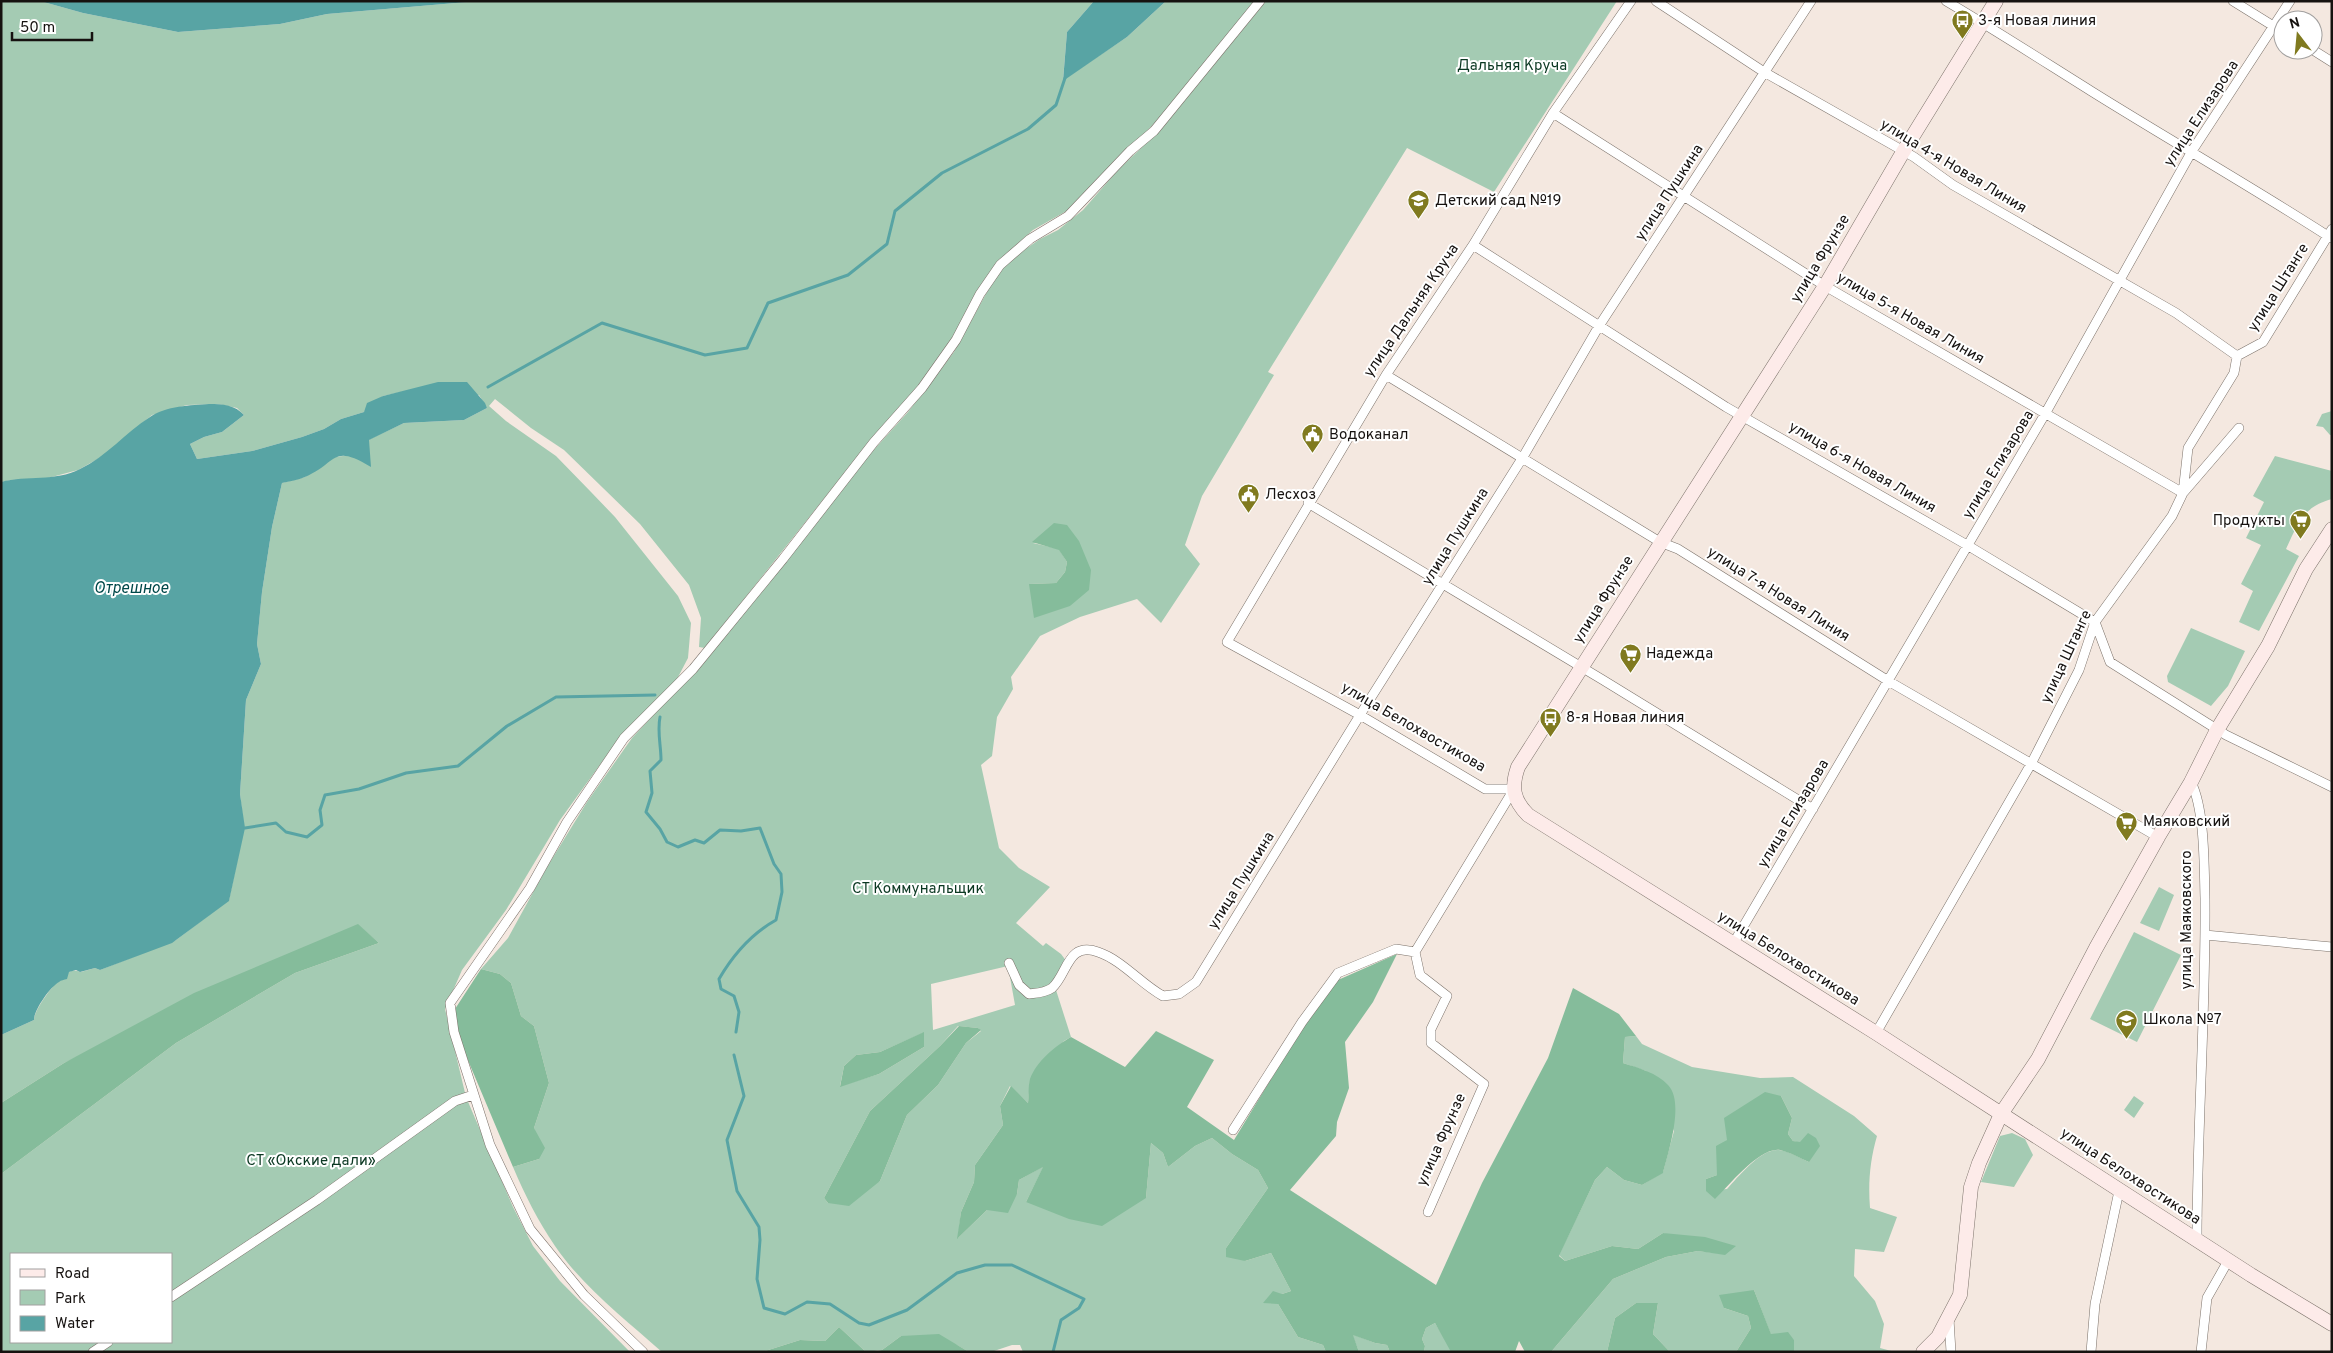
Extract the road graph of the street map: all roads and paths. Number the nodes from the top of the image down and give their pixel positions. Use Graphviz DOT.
graph roads {
  1 [pos="1260,1"];
  2 [pos="1631,1"];
  3 [pos="1656,1"];
  4 [pos="1811,1"];
  5 [pos="1946,1"];
  6 [pos="1996,1"];
  7 [pos="2233,1"];
  8 [pos="1983,23"];
  9 [pos="2273,25"];
  10 [pos="2273,37"];
  11 [pos="1764,72"];
  12 [pos="1553,113"];
  13 [pos="2192,151"];
  14 [pos="1903,152"];
  15 [pos="1686,196"];
  16 [pos="2331,235"];
  17 [pos="1473,245"];
  18 [pos="2118,281"];
  19 [pos="1825,286"];
  20 [pos="1599,326"];
  21 [pos="2237,356"];
  22 [pos="1386,374"];
  23 [pos="2045,414"];
  24 [pos="1741,415"];
  25 [pos="2239,428"];
  26 [pos="1523,457"];
  27 [pos="2182,493"];
  28 [pos="1308,504"];
  29 [pos="2332,529"];
  30 [pos="1660,542"];
  31 [pos="1967,545"];
  32 [pos="1442,584"];
  33 [pos="2095,622"];
  34 [pos="1226,642"];
  35 [pos="1581,668"];
  36 [pos="1890,682"];
  37 [pos="1360,715"];
  38 [pos="2217,730"];
  39 [pos="2030,764"];
  40 [pos="2191,782"];
  41 [pos="2332,787"];
  42 [pos="1514,789"];
  43 [pos="1813,810"];
  44 [pos="2158,837"];
  45 [pos="2205,935"];
  46 [pos="1733,944"];
  47 [pos="2332,947"];
  48 [pos="1415,952"];
  49 [pos="1009,963"];
  50 [pos="1876,1033"];
  51 [pos="473,1095"];
  52 [pos="2002,1114"];
  53 [pos="1233,1130"];
  54 [pos="2119,1191"];
  55 [pos="1428,1212"];
  56 [pos="2197,1240"];
  57 [pos="2228,1261"];
  58 [pos="172,1296"];
  59 [pos="1949,1319"];
  60 [pos="2332,1324"];
  61 [pos="107,1343"];
  62 [pos="94,1352"];
  63 [pos="642,1352"];
  64 [pos="1923,1352"];
  65 [pos="1951,1352"];
  66 [pos="2091,1352"];
  67 [pos="2201,1352"];
  1 -- 51 [label="street"];
  2 -- 12 [label="street, улица Дальняя Круча"];
  3 -- 11 [label="street, улица 4-я Новая Линия"];
  4 -- 11 [label="street, улица Пушкина"];
  5 -- 8 [label="street"];
  6 -- 8 [label="main road, улица Фрунзе"];
  7 -- 9 [label="street"];
  8 -- 13 [label="street"];
  8 -- 14 [label="main road, улица Фрунзе"];
  10 -- 13 [label="street, улица Елизарова"];
  11 -- 14 [label="street, улица 4-я Новая Линия"];
  11 -- 15 [label="street, улица Пушкина"];
  12 -- 15 [label="street, улица 5-я Новая Линия"];
  12 -- 17 [label="street, улица Дальняя Круча"];
  13 -- 16 [label="street"];
  13 -- 18 [label="street, улица Елизарова"];
  14 -- 18 [label="street, улица 4-я Новая Линия"];
  14 -- 19 [label="main road, улица Фрунзе"];
  15 -- 19 [label="street, улица 5-я Новая Линия"];
  15 -- 20 [label="street, улица Пушкина"];
  16 -- 21 [label="street, улица Штанге"];
  17 -- 20 [label="street, улица 6-я Новая Линия"];
  17 -- 22 [label="street, улица Дальняя Круча"];
  18 -- 21 [label="street, улица 4-я Новая Линия"];
  18 -- 23 [label="street, улица Елизарова"];
  19 -- 23 [label="street, улица 5-я Новая Линия"];
  19 -- 24 [label="main road, улица Фрунзе"];
  20 -- 24 [label="street, улица 6-я Новая Линия"];
  20 -- 26 [label="street, улица Пушкина"];
  21 -- 27 [label="street, улица Штанге"];
  22 -- 26 [label="street, улица 7-я Новая Линия"];
  22 -- 28 [label="street, улица Дальняя Круча"];
  23 -- 27 [label="street, улица 5-я Новая Линия"];
  23 -- 31 [label="street, улица Елизарова"];
  24 -- 30 [label="main road, улица Фрунзе"];
  24 -- 31 [label="street, улица 6-я Новая Линия"];
  25 -- 27 [label="street"];
  26 -- 30 [label="street, улица 7-я Новая Линия"];
  26 -- 32 [label="street, улица Пушкина"];
  27 -- 33 [label="street, улица Штанге"];
  28 -- 32 [label="street"];
  28 -- 34 [label="street, улица Дальняя Круча"];
  29 -- 38 [label="main road"];
  30 -- 35 [label="main road, улица Фрунзе"];
  30 -- 36 [label="street, улица 7-я Новая Линия"];
  31 -- 33 [label="street, улица 6-я Новая Линия"];
  31 -- 36 [label="street, улица Елизарова"];
  32 -- 35 [label="street"];
  32 -- 37 [label="street, улица Пушкина"];
  33 -- 38 [label="street"];
  33 -- 39 [label="street, улица Штанге"];
  34 -- 37 [label="street, улица Белохвостикова"];
  35 -- 42 [label="main road, улица Фрунзе"];
  35 -- 43 [label="street"];
  36 -- 39 [label="street, улица 7-я Новая Линия"];
  36 -- 43 [label="street, улица Елизарова"];
  37 -- 42 [label="street, улица Белохвостикова"];
  37 -- 49 [label="street, улица Пушкина"];
  38 -- 40 [label="main road"];
  38 -- 41 [label="street"];
  39 -- 44 [label="street, улица 7-я Новая Линия"];
  39 -- 50 [label="street, улица Штанге"];
  40 -- 44 [label="main road"];
  40 -- 45 [label="street, улица Маяковского"];
  42 -- 46 [label="main road, улица Белохвостикова"];
  42 -- 48 [label="street, улица Фрунзе"];
  43 -- 46 [label="street, улица Елизарова"];
  44 -- 52 [label="main road"];
  45 -- 47 [label="street"];
  45 -- 56 [label="street, улица Маяковского"];
  46 -- 50 [label="main road, улица Белохвостикова"];
  48 -- 53 [label="street"];
  48 -- 55 [label="street, улица Фрунзе"];
  50 -- 52 [label="main road, улица Белохвостикова"];
  51 -- 58 [label="street"];
  51 -- 63 [label="street"];
  52 -- 54 [label="main road, улица Белохвостикова"];
  52 -- 59 [label="main road"];
  54 -- 56 [label="main road, улица Белохвостикова"];
  54 -- 66 [label="street"];
  56 -- 57 [label="main road, улица Белохвостикова"];
  57 -- 60 [label="main road, улица Белохвостикова"];
  57 -- 67 [label="street"];
  59 -- 64 [label="main road"];
  59 -- 65 [label="street"];
  61 -- 62 [label="street"];
}
